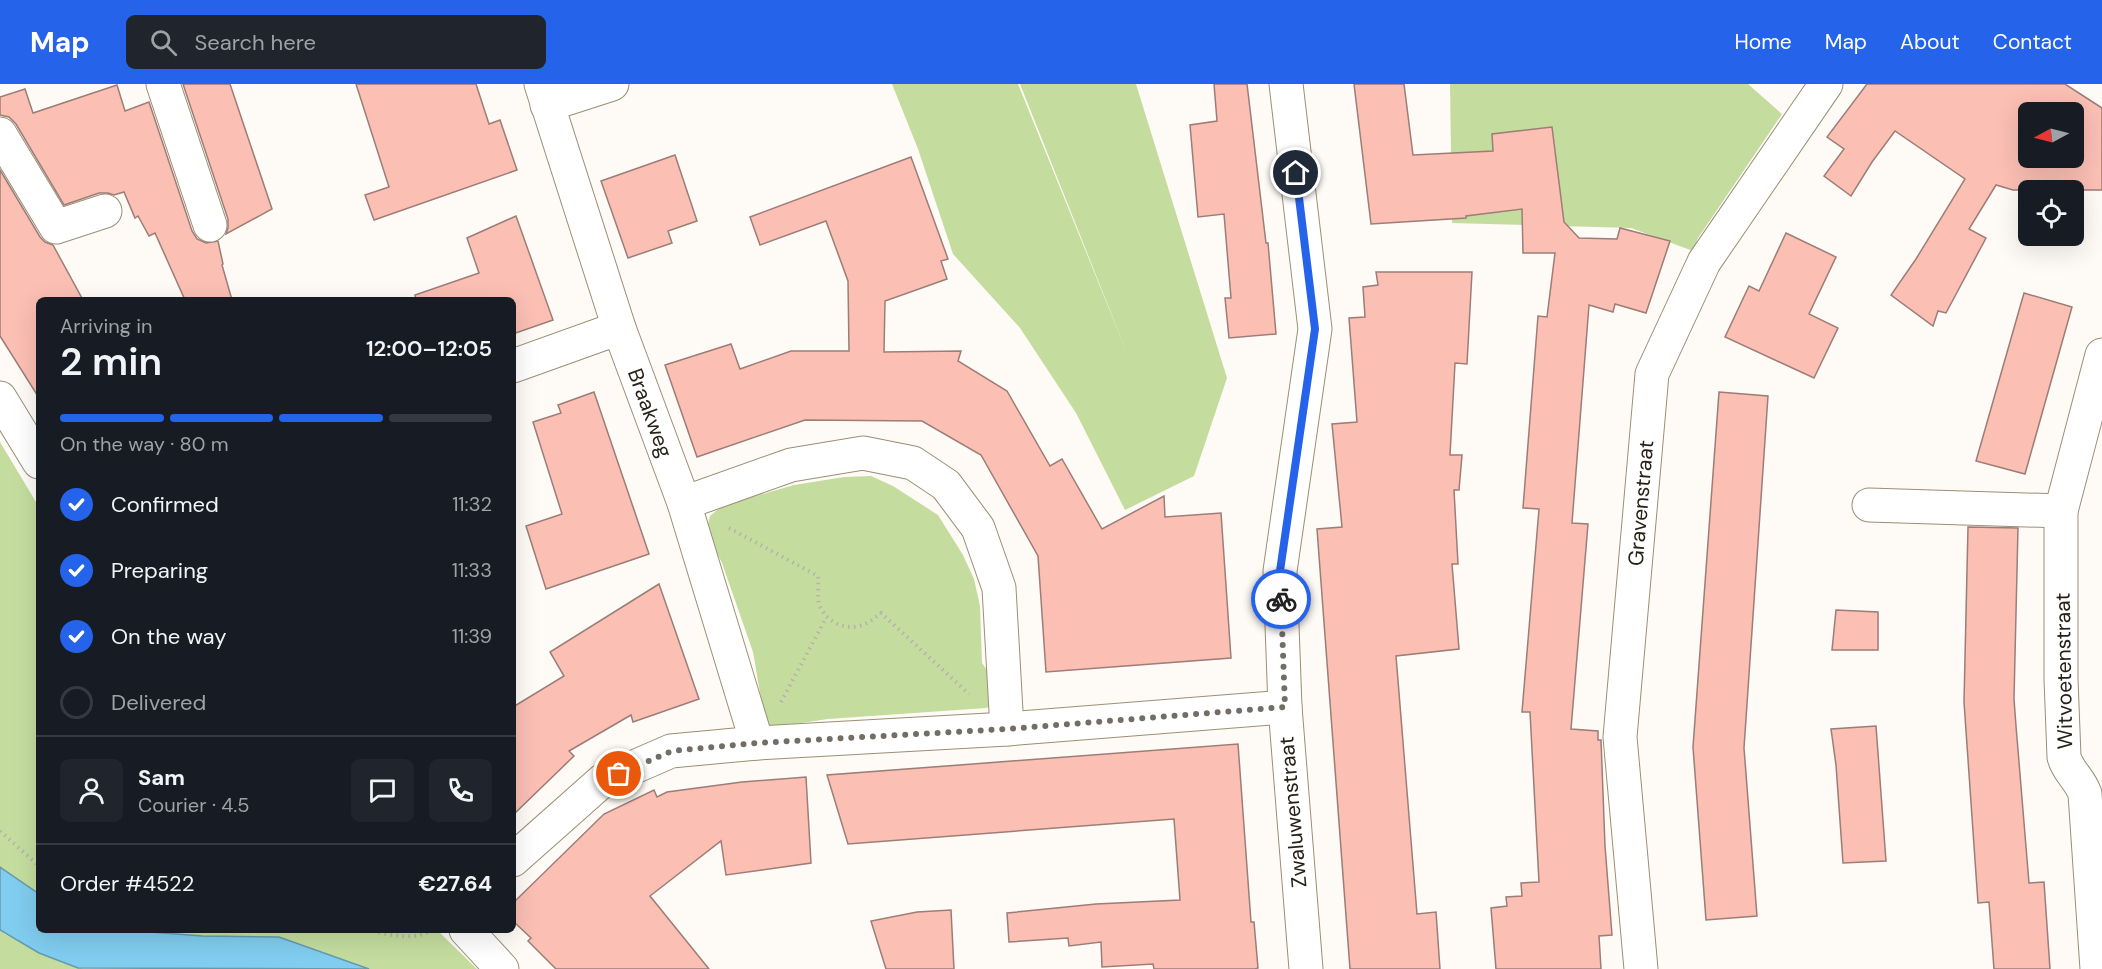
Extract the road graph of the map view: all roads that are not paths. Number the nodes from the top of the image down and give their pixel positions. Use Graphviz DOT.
graph roads {
  1 [pos="163,84"];
  2 [pos="612,84"];
  3 [pos="1286,84"];
  4 [pos="1826,84"];
  5 [pos="544,94"];
  6 [pos="0,134"];
  7 [pos="105,211"];
  8 [pos="210,225"];
  9 [pos="619,328"];
  10 [pos="2102,355"];
  11 [pos="516,365"];
  12 [pos="0,398"];
  13 [pos="36,457"];
  14 [pos="684,503"];
  15 [pos="1869,505"];
  16 [pos="2061,511"];
  17 [pos="1285,707"];
  18 [pos="1007,729"];
  19 [pos="757,743"];
  20 [pos="516,857"];
  21 [pos="469,933"];
  22 [pos="502,969"];
  23 [pos="1306,969"];
  24 [pos="1641,969"];
  25 [pos="2097,969"];
  1 -- 8 [label="street"];
  2 -- 5 [label="street"];
  3 -- 17 [label="street, Zwaluwenstraat"];
  4 -- 24 [label="street, Gravenstraat"];
  5 -- 9 [label="street, Braakweg"];
  6 -- 7 [label="street"];
  9 -- 11 [label="street"];
  9 -- 14 [label="street, Braakweg"];
  10 -- 16 [label="street, Witvoetenstraat"];
  12 -- 13 [label="street"];
  14 -- 18 [label="street"];
  14 -- 19 [label="street, Braakweg"];
  15 -- 16 [label="street"];
  16 -- 25 [label="street, Witvoetenstraat"];
  17 -- 18 [label="street"];
  17 -- 23 [label="street, Zwaluwenstraat"];
  18 -- 19 [label="street"];
  19 -- 20 [label="street"];
  21 -- 22 [label="street"];
}
